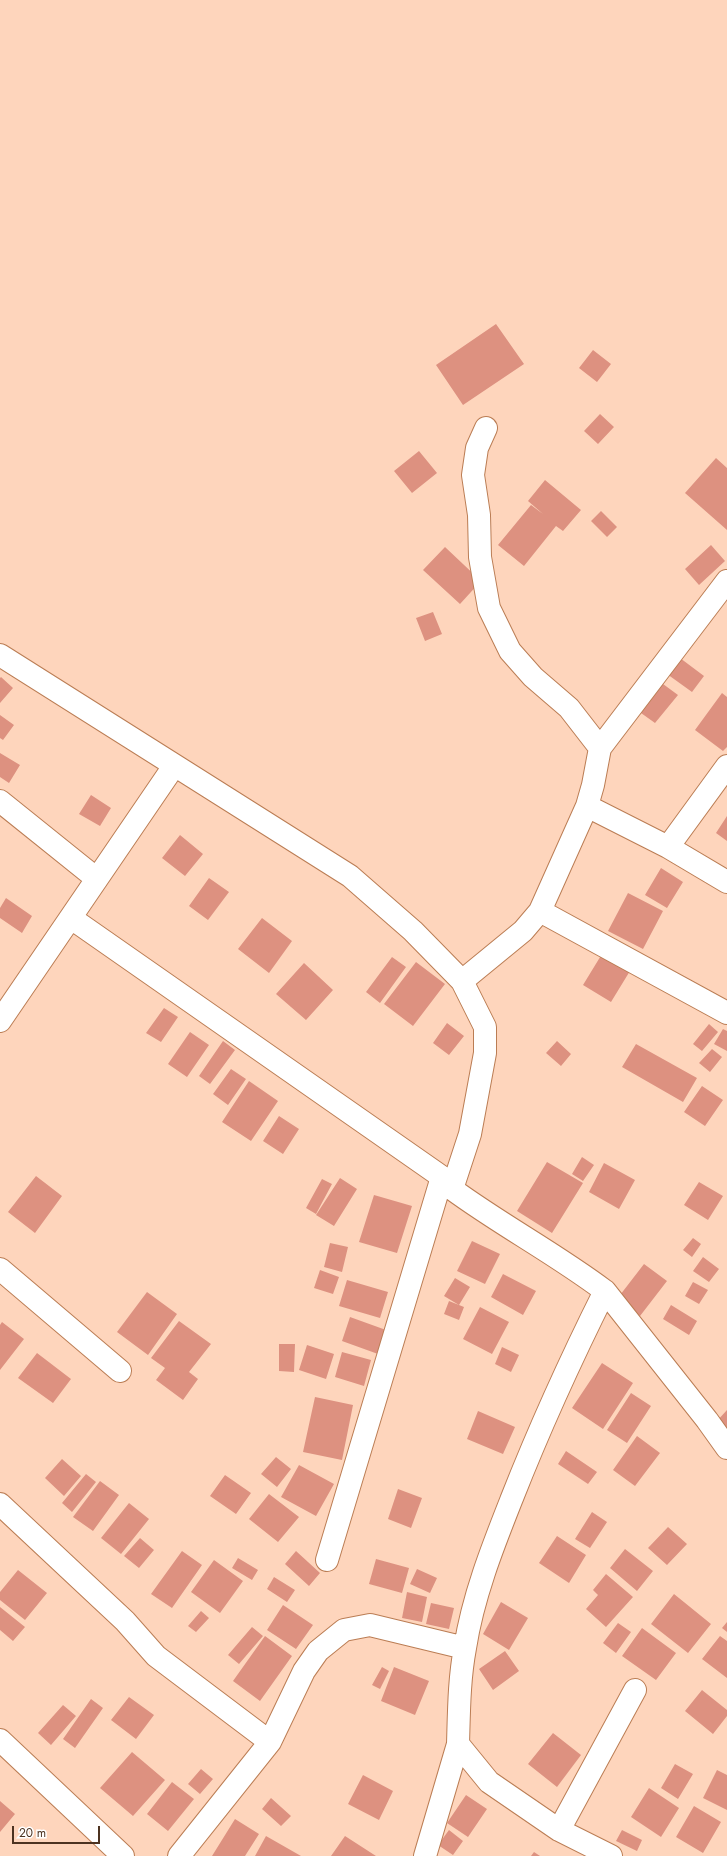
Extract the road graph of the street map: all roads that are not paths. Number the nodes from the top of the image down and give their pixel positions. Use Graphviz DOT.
graph roads {
  1 [pos="486,428"];
  2 [pos="727,581"];
  3 [pos="0,655"];
  4 [pos="600,748"];
  5 [pos="174,766"];
  6 [pos="727,766"];
  7 [pos="0,801"];
  8 [pos="587,806"];
  9 [pos="668,847"];
  10 [pos="97,879"];
  11 [pos="727,882"];
  12 [pos="540,911"];
  13 [pos="71,918"];
  14 [pos="462,981"];
  15 [pos="727,1013"];
  16 [pos="0,1021"];
  17 [pos="447,1183"];
  18 [pos="0,1269"];
  19 [pos="605,1291"];
  20 [pos="120,1371"];
  21 [pos="727,1448"];
  22 [pos="0,1504"];
  23 [pos="327,1560"];
  24 [pos="465,1648"];
  25 [pos="635,1690"];
  26 [pos="0,1740"];
  27 [pos="270,1742"];
  28 [pos="458,1744"];
  29 [pos="559,1830"];
  30 [pos="123,1856"];
  31 [pos="178,1856"];
  32 [pos="425,1856"];
  33 [pos="611,1856"];
  1 -- 4 [label="street"];
  2 -- 4 [label="street"];
  3 -- 5 [label="street"];
  4 -- 8 [label="street"];
  5 -- 10 [label="street"];
  5 -- 14 [label="street"];
  6 -- 9 [label="street"];
  7 -- 10 [label="street"];
  8 -- 9 [label="street"];
  8 -- 12 [label="street"];
  9 -- 11 [label="street"];
  10 -- 13 [label="street"];
  12 -- 14 [label="street"];
  12 -- 15 [label="street"];
  13 -- 16 [label="street"];
  13 -- 17 [label="street"];
  14 -- 17 [label="street"];
  17 -- 19 [label="street"];
  17 -- 23 [label="street"];
  18 -- 20 [label="street"];
  19 -- 21 [label="street"];
  19 -- 24 [label="street"];
  22 -- 27 [label="street"];
  24 -- 27 [label="street"];
  24 -- 28 [label="street"];
  25 -- 29 [label="street"];
  26 -- 30 [label="street"];
  27 -- 31 [label="street"];
  28 -- 29 [label="street"];
  28 -- 32 [label="street"];
  29 -- 33 [label="street"];
}
